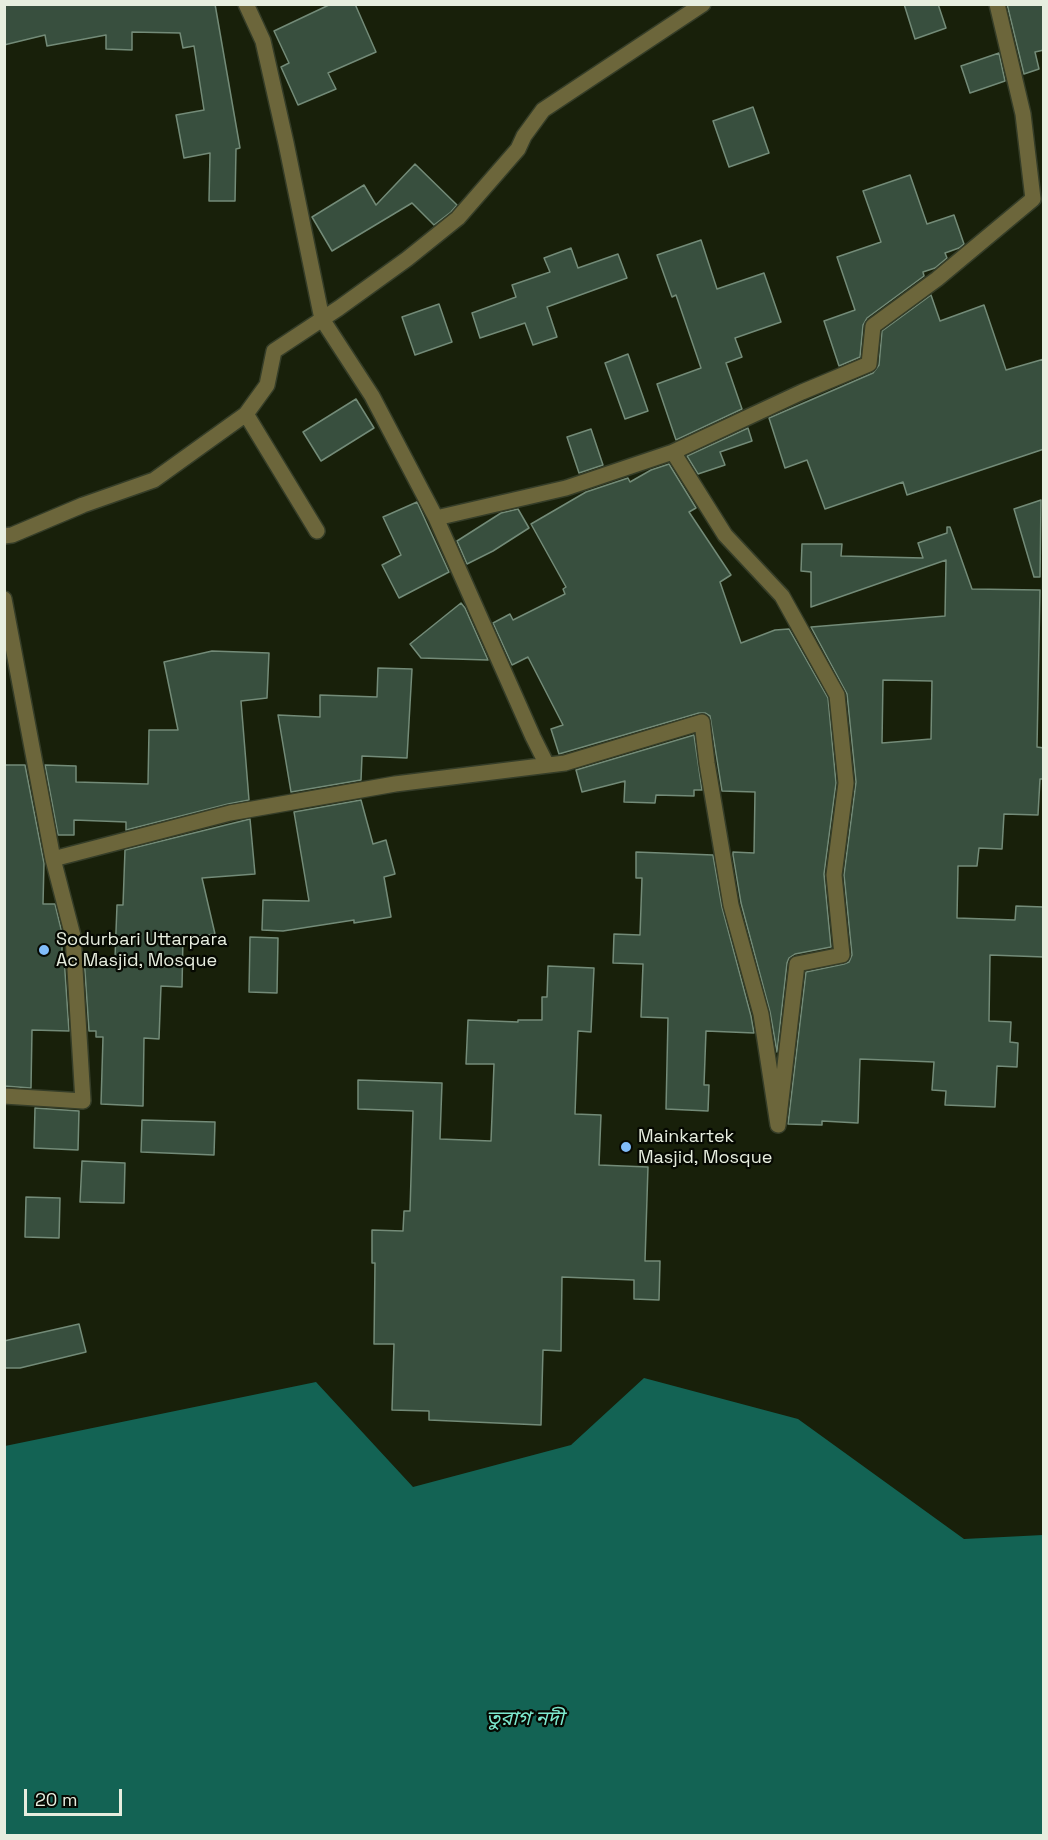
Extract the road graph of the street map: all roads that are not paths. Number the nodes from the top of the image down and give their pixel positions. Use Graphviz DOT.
graph roads {
  1 [pos="246,4"];
  2 [pos="703,4"];
  3 [pos="997,4"];
  4 [pos="322,319"];
  5 [pos="246,414"];
  6 [pos="673,452"];
  7 [pos="436,518"];
  8 [pos="317,531"];
  9 [pos="4,536"];
  10 [pos="4,599"];
  11 [pos="547,765"];
  12 [pos="53,859"];
  13 [pos="4,1096"];
  1 -- 4 [label="street"];
  2 -- 4 [label="street"];
  3 -- 6 [label="street"];
  4 -- 5 [label="street"];
  4 -- 7 [label="street"];
  5 -- 8 [label="street"];
  5 -- 9 [label="street"];
  6 -- 7 [label="street"];
  6 -- 11 [label="street"];
  7 -- 11 [label="street"];
  10 -- 12 [label="street"];
  11 -- 12 [label="street"];
  12 -- 13 [label="street"];
}
